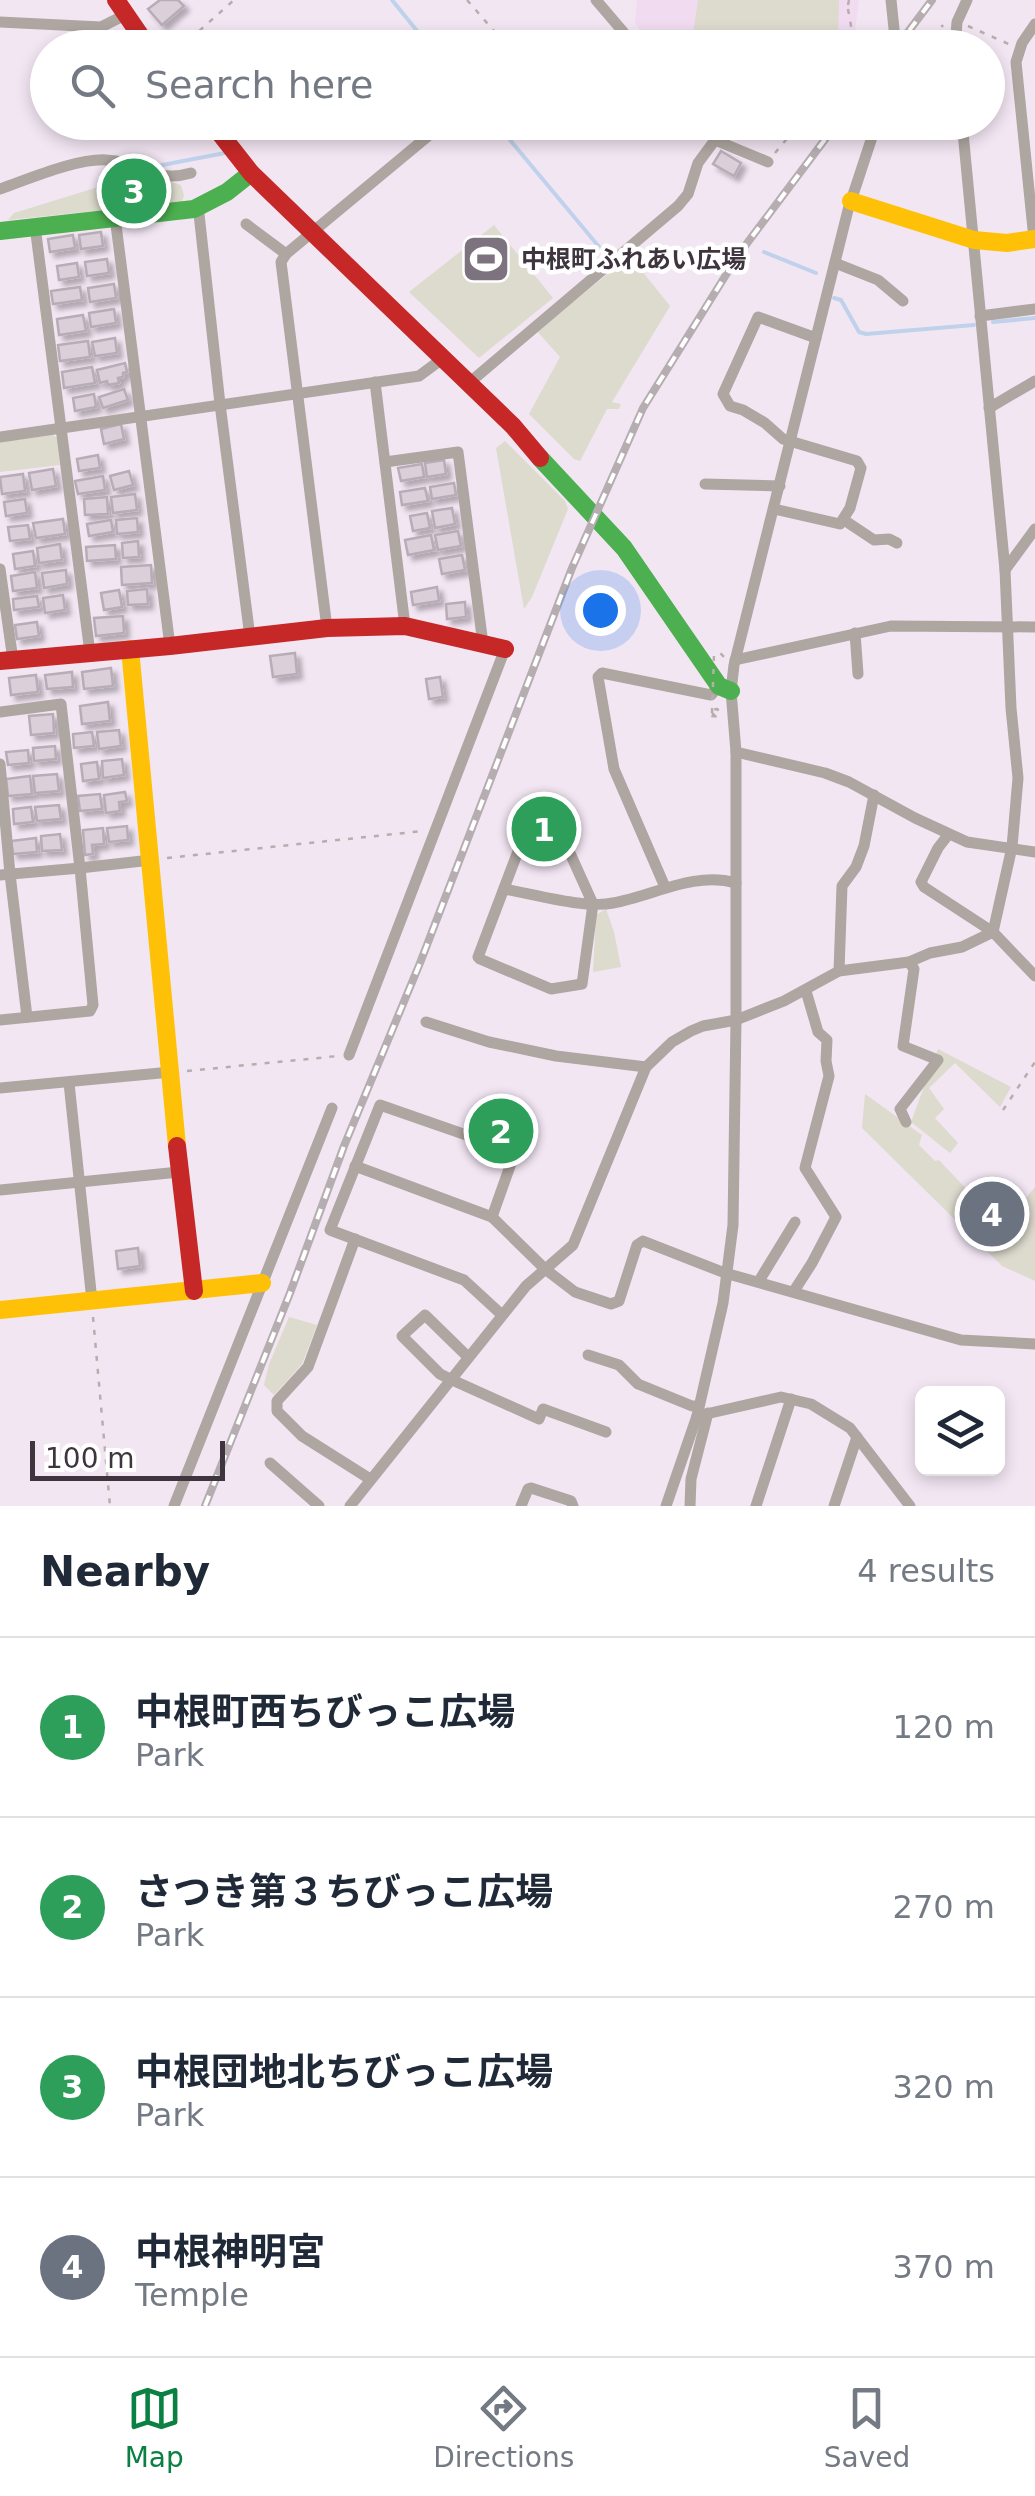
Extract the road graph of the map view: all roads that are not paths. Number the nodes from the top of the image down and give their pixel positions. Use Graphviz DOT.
graph roads {
  1 [pos="596,0"];
  2 [pos="891,0"];
  3 [pos="968,0"];
  4 [pos="120,8"];
  5 [pos="0,22"];
  6 [pos="1035,24"];
  7 [pos="136,30"];
  8 [pos="622,30"];
  9 [pos="894,30"];
  10 [pos="956,30"];
  11 [pos="225,140"];
  12 [pos="425,140"];
  13 [pos="714,140"];
  14 [pos="871,140"];
  15 [pos="964,140"];
  16 [pos="768,162"];
  17 [pos="191,173"];
  18 [pos="251,173"];
  19 [pos="0,189"];
  20 [pos="851,202"];
  21 [pos="194,208"];
  22 [pos="115,217"];
  23 [pos="246,224"];
  24 [pos="34,226"];
  25 [pos="0,231"];
  26 [pos="313,234"];
  27 [pos="1034,239"];
  28 [pos="974,240"];
  29 [pos="286,254"];
  30 [pos="835,263"];
  31 [pos="903,301"];
  32 [pos="1035,309"];
  33 [pos="980,316"];
  34 [pos="816,338"];
  35 [pos="442,359"];
  36 [pos="1035,381"];
  37 [pos="375,382"];
  38 [pos="469,383"];
  39 [pos="296,392"];
  40 [pos="220,404"];
  41 [pos="989,408"];
  42 [pos="142,415"];
  43 [pos="61,428"];
  44 [pos="0,437"];
  45 [pos="790,442"];
  46 [pos="385,462"];
  47 [pos="705,484"];
  48 [pos="780,486"];
  49 [pos="774,510"];
  50 [pos="844,520"];
  51 [pos="1035,529"];
  52 [pos="897,543"];
  53 [pos="0,569"];
  54 [pos="1005,570"];
  55 [pos="405,626"];
  56 [pos="1035,627"];
  57 [pos="327,628"];
  58 [pos="1009,628"];
  59 [pos="856,632"];
  60 [pos="250,637"];
  61 [pos="484,644"];
  62 [pos="170,646"];
  63 [pos="504,649"];
  64 [pos="130,650"];
  65 [pos="90,653"];
  66 [pos="732,659"];
  67 [pos="6,661"];
  68 [pos="858,674"];
  69 [pos="725,688"];
  70 [pos="0,712"];
  71 [pos="736,752"];
  72 [pos="0,764"];
  73 [pos="874,795"];
  74 [pos="948,835"];
  75 [pos="1012,847"];
  76 [pos="1035,852"];
  77 [pos="151,860"];
  78 [pos="80,868"];
  79 [pos="5,875"];
  80 [pos="736,883"];
  81 [pos="665,887"];
  82 [pos="504,889"];
  83 [pos="593,904"];
  84 [pos="993,932"];
  85 [pos="909,962"];
  86 [pos="840,971"];
  87 [pos="1035,976"];
  88 [pos="806,991"];
  89 [pos="27,1017"];
  90 [pos="0,1020"];
  91 [pos="736,1020"];
  92 [pos="426,1022"];
  93 [pos="349,1055"];
  94 [pos="646,1068"];
  95 [pos="171,1072"];
  96 [pos="69,1083"];
  97 [pos="0,1088"];
  98 [pos="332,1108"];
  99 [pos="906,1122"];
  100 [pos="355,1166"];
  101 [pos="179,1172"];
  102 [pos="80,1183"];
  103 [pos="0,1190"];
  104 [pos="492,1218"];
  105 [pos="795,1222"];
  106 [pos="355,1239"];
  107 [pos="546,1269"];
  108 [pos="725,1272"];
  109 [pos="759,1281"];
  110 [pos="262,1283"];
  111 [pos="194,1290"];
  112 [pos="794,1291"];
  113 [pos="92,1301"];
  114 [pos="0,1310"];
  115 [pos="502,1315"];
  116 [pos="1035,1344"];
  117 [pos="588,1356"];
  118 [pos="468,1357"];
  119 [pos="450,1380"];
  120 [pos="790,1399"];
  121 [pos="701,1412"];
  122 [pos="606,1432"];
  123 [pos="857,1437"];
  124 [pos="270,1463"];
  125 [pos="370,1479"];
  126 [pos="174,1506"];
  127 [pos="319,1506"];
  128 [pos="350,1506"];
  129 [pos="522,1506"];
  130 [pos="573,1506"];
  131 [pos="666,1506"];
  132 [pos="690,1506"];
  133 [pos="756,1506"];
  134 [pos="834,1506"];
  135 [pos="910,1506"];
  1 -- 8 [label="street"];
  2 -- 9 [label="street"];
  3 -- 10 [label="street"];
  4 -- 5 [label="street"];
  4 -- 7 [label="street"];
  6 -- 27 [label="street"];
  11 -- 18 [label="street"];
  12 -- 26 [label="street"];
  13 -- 16 [label="street"];
  13 -- 38 [label="street"];
  14 -- 20 [label="street"];
  15 -- 28 [label="street"];
  17 -- 19 [label="street"];
  18 -- 21 [label="street"];
  18 -- 26 [label="street"];
  20 -- 28 [label="street"];
  20 -- 30 [label="street"];
  21 -- 22 [label="street"];
  21 -- 40 [label="street"];
  22 -- 24 [label="street"];
  22 -- 42 [label="street"];
  23 -- 29 [label="street"];
  24 -- 25 [label="street"];
  24 -- 43 [label="street"];
  26 -- 29 [label="street"];
  26 -- 35 [label="street"];
  27 -- 28 [label="street"];
  28 -- 33 [label="street"];
  29 -- 39 [label="street"];
  30 -- 31 [label="street"];
  30 -- 34 [label="street"];
  32 -- 33 [label="street"];
  33 -- 41 [label="street"];
  34 -- 45 [label="street"];
  34 -- 45 [label="street"];
  35 -- 37 [label="street"];
  35 -- 38 [label="street"];
  36 -- 41 [label="street"];
  37 -- 39 [label="street"];
  37 -- 46 [label="street"];
  38 -- 69 [label="street"];
  39 -- 40 [label="street"];
  39 -- 57 [label="street"];
  40 -- 42 [label="street"];
  40 -- 60 [label="street"];
  41 -- 54 [label="street"];
  42 -- 43 [label="street"];
  42 -- 62 [label="street"];
  43 -- 44 [label="street"];
  43 -- 65 [label="street"];
  45 -- 48 [label="street"];
  45 -- 50 [label="street"];
  46 -- 55 [label="street"];
  46 -- 61 [label="street"];
  47 -- 48 [label="street"];
  48 -- 49 [label="street"];
  49 -- 50 [label="street"];
  49 -- 66 [label="street"];
  50 -- 52 [label="street"];
  51 -- 54 [label="street"];
  53 -- 67 [label="street"];
  54 -- 58 [label="street"];
  55 -- 57 [label="street"];
  55 -- 61 [label="street"];
  56 -- 58 [label="street"];
  57 -- 60 [label="street"];
  58 -- 59 [label="street"];
  58 -- 75 [label="street"];
  59 -- 66 [label="street"];
  59 -- 68 [label="street"];
  60 -- 62 [label="street"];
  61 -- 63 [label="street"];
  62 -- 64 [label="street"];
  63 -- 93 [label="street"];
  64 -- 65 [label="street"];
  64 -- 77 [label="street"];
  65 -- 67 [label="street"];
  66 -- 69 [label="street"];
  69 -- 71 [label="street"];
  69 -- 81 [label="street"];
  70 -- 78 [label="street"];
  71 -- 73 [label="street"];
  71 -- 80 [label="street"];
  72 -- 79 [label="street"];
  73 -- 74 [label="street"];
  73 -- 86 [label="street"];
  74 -- 75 [label="street"];
  74 -- 84 [label="street"];
  75 -- 76 [label="street"];
  75 -- 84 [label="street"];
  77 -- 78 [label="street"];
  77 -- 95 [label="street"];
  78 -- 79 [label="street"];
  78 -- 89 [label="street"];
  79 -- 89 [label="street"];
  80 -- 81 [label="street"];
  80 -- 91 [label="street"];
  81 -- 83 [label="street"];
  82 -- 83 [label="street"];
  82 -- 83 [label="street"];
  82 -- 83 [label="street"];
  84 -- 85 [label="street"];
  84 -- 87 [label="street"];
  85 -- 86 [label="street"];
  85 -- 99 [label="street"];
  86 -- 88 [label="street"];
  88 -- 91 [label="street"];
  88 -- 112 [label="street"];
  89 -- 90 [label="street"];
  91 -- 94 [label="street"];
  91 -- 108 [label="street"];
  92 -- 94 [label="street"];
  94 -- 107 [label="street"];
  95 -- 96 [label="street"];
  95 -- 101 [label="street"];
  96 -- 97 [label="street"];
  96 -- 102 [label="street"];
  98 -- 110 [label="street"];
  100 -- 104 [label="street"];
  100 -- 104 [label="street"];
  100 -- 106 [label="street"];
  101 -- 102 [label="street"];
  101 -- 111 [label="street"];
  102 -- 103 [label="street"];
  102 -- 113 [label="street"];
  104 -- 107 [label="street"];
  105 -- 109 [label="street"];
  106 -- 115 [label="street"];
  106 -- 125 [label="street"];
  107 -- 108 [label="street"];
  107 -- 115 [label="street"];
  108 -- 109 [label="street"];
  108 -- 121 [label="street"];
  109 -- 112 [label="street"];
  110 -- 111 [label="street"];
  110 -- 126 [label="street"];
  111 -- 113 [label="street"];
  112 -- 116 [label="street"];
  113 -- 114 [label="street"];
  115 -- 118 [label="street"];
  117 -- 121 [label="street"];
  118 -- 119 [label="street"];
  118 -- 119 [label="street"];
  119 -- 122 [label="street"];
  119 -- 125 [label="street"];
  120 -- 121 [label="street"];
  120 -- 123 [label="street"];
  120 -- 133 [label="street"];
  121 -- 131 [label="street"];
  121 -- 132 [label="street"];
  123 -- 134 [label="street"];
  123 -- 135 [label="street"];
  124 -- 127 [label="street"];
  125 -- 128 [label="street"];
  129 -- 130 [label="street"];
}
